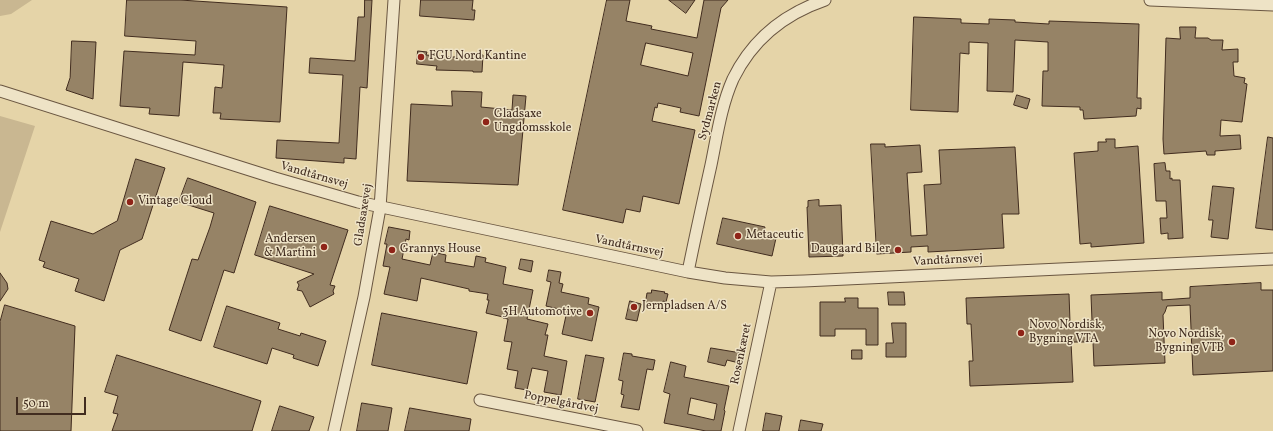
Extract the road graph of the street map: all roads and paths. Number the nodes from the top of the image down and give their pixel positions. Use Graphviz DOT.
graph roads {
  1 [pos="394,0"];
  2 [pos="825,0"];
  3 [pos="1150,0"];
  4 [pos="1242,2"];
  5 [pos="1273,5"];
  6 [pos="0,91"];
  7 [pos="380,208"];
  8 [pos="1273,259"];
  9 [pos="688,272"];
  10 [pos="771,282"];
  11 [pos="480,400"];
  12 [pos="334,431"];
  13 [pos="637,431"];
  14 [pos="739,431"];
  1 -- 7 [label="street, Gladsaxevej"];
  2 -- 9 [label="street, Sydmarken"];
  3 -- 4 [label="street"];
  4 -- 5 [label="street"];
  6 -- 7 [label="street, Vandtårnsvej"];
  7 -- 9 [label="street, Vandtårnsvej"];
  7 -- 12 [label="street, Gladsaxevej"];
  8 -- 10 [label="street, Vandtårnsvej"];
  9 -- 10 [label="street, Vandtårnsvej"];
  10 -- 14 [label="street, Rosenkæret"];
  11 -- 13 [label="street, Poppelgårdvej"];
}
